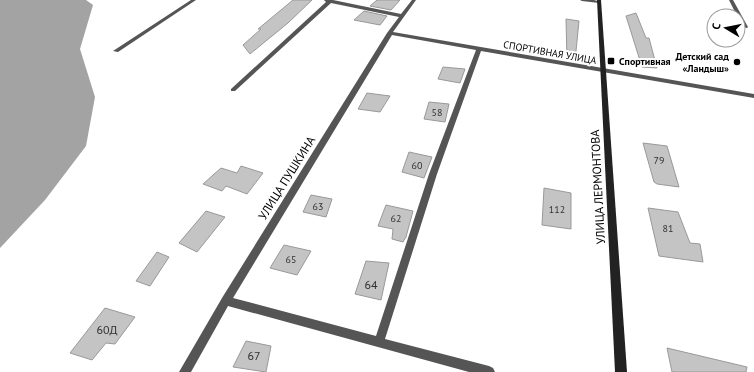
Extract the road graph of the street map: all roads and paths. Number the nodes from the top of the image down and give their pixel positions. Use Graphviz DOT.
graph roads {
  1 [pos="194,0"];
  2 [pos="329,0"];
  3 [pos="414,0"];
  4 [pos="582,0"];
  5 [pos="599,1"];
  6 [pos="403,16"];
  7 [pos="390,33"];
  8 [pos="480,49"];
  9 [pos="116,50"];
  10 [pos="604,71"];
  11 [pos="233,90"];
  12 [pos="754,96"];
  13 [pos="226,301"];
  14 [pos="379,342"];
  15 [pos="185,372"];
  16 [pos="489,372"];
  17 [pos="621,372"];
  1 -- 9 [label="street"];
  2 -- 6 [label="street"];
  2 -- 11 [label="street"];
  3 -- 6 [label="street, УЛИЦА ПУШКИНА"];
  4 -- 5 [label="street"];
  5 -- 10 [label="street, УЛИЦА ЛЕРМОНТОВА"];
  6 -- 7 [label="street, УЛИЦА ПУШКИНА"];
  7 -- 8 [label="street, СПОРТИВНАЯ УЛИЦА"];
  7 -- 13 [label="street, УЛИЦА ПУШКИНА"];
  8 -- 10 [label="street, СПОРТИВНАЯ УЛИЦА"];
  8 -- 14 [label="street"];
  10 -- 12 [label="street, СПОРТИВНАЯ УЛИЦА"];
  10 -- 17 [label="street, УЛИЦА ЛЕРМОНТОВА"];
  13 -- 14 [label="street"];
  13 -- 15 [label="street, УЛИЦА ПУШКИНА"];
  14 -- 16 [label="street"];
}
